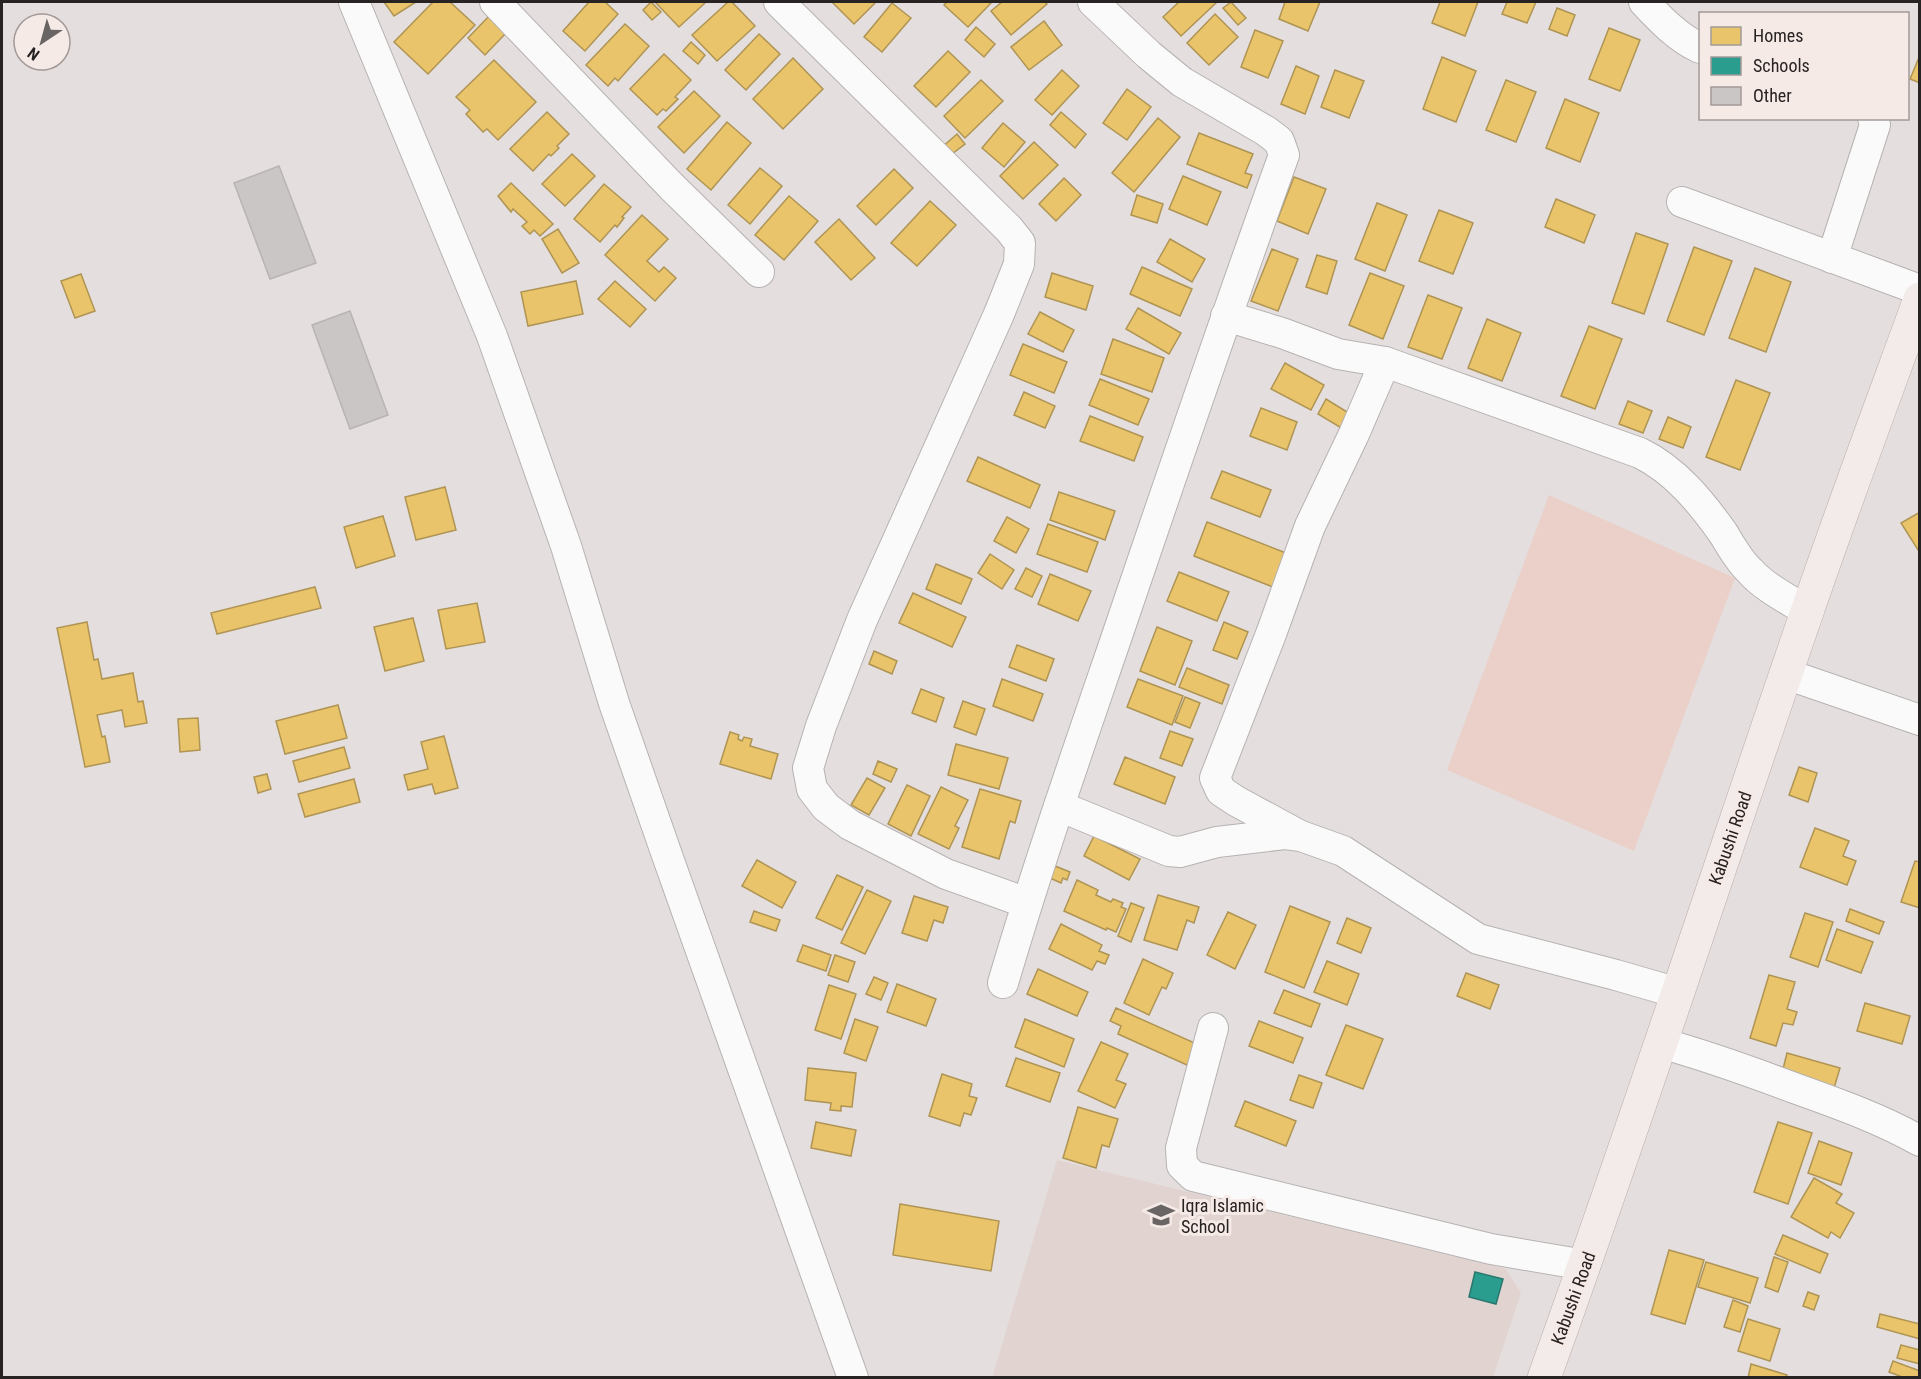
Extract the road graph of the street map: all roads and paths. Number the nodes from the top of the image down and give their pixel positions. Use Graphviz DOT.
graph roads {
  1 [pos="354,2"];
  2 [pos="495,2"];
  3 [pos="779,2"];
  4 [pos="1094,2"];
  5 [pos="1644,2"];
  6 [pos="1699,47"];
  7 [pos="1874,120"];
  8 [pos="1682,202"];
  9 [pos="1832,258"];
  10 [pos="759,272"];
  11 [pos="1920,290"];
  12 [pos="1920,299"];
  13 [pos="1226,316"];
  14 [pos="1385,362"];
  15 [pos="1807,611"];
  16 [pos="1786,674"];
  17 [pos="1920,720"];
  18 [pos="1059,806"];
  19 [pos="1301,836"];
  20 [pos="1027,903"];
  21 [pos="1004,983"];
  22 [pos="1678,993"];
  23 [pos="1213,1028"];
  24 [pos="1661,1043"];
  25 [pos="1920,1141"];
  26 [pos="1585,1266"];
  27 [pos="853,1377"];
  28 [pos="1544,1377"];
  1 -- 27 [label="street"];
  2 -- 10 [label="street"];
  3 -- 20 [label="street"];
  4 -- 13 [label="street"];
  5 -- 6 [label="street"];
  7 -- 9 [label="street"];
  8 -- 9 [label="street"];
  9 -- 11 [label="street"];
  12 -- 15 [label="main road, Kabushi Road"];
  13 -- 14 [label="street"];
  13 -- 18 [label="street"];
  14 -- 15 [label="street"];
  14 -- 19 [label="street"];
  15 -- 16 [label="main road, Kabushi Road"];
  16 -- 17 [label="street"];
  16 -- 22 [label="main road, Kabushi Road"];
  18 -- 19 [label="street"];
  18 -- 20 [label="street"];
  19 -- 22 [label="street"];
  20 -- 21 [label="street"];
  22 -- 24 [label="main road, Kabushi Road"];
  23 -- 26 [label="street"];
  24 -- 25 [label="street"];
  24 -- 26 [label="main road, Kabushi Road"];
  26 -- 28 [label="main road, Kabushi Road"];
}
